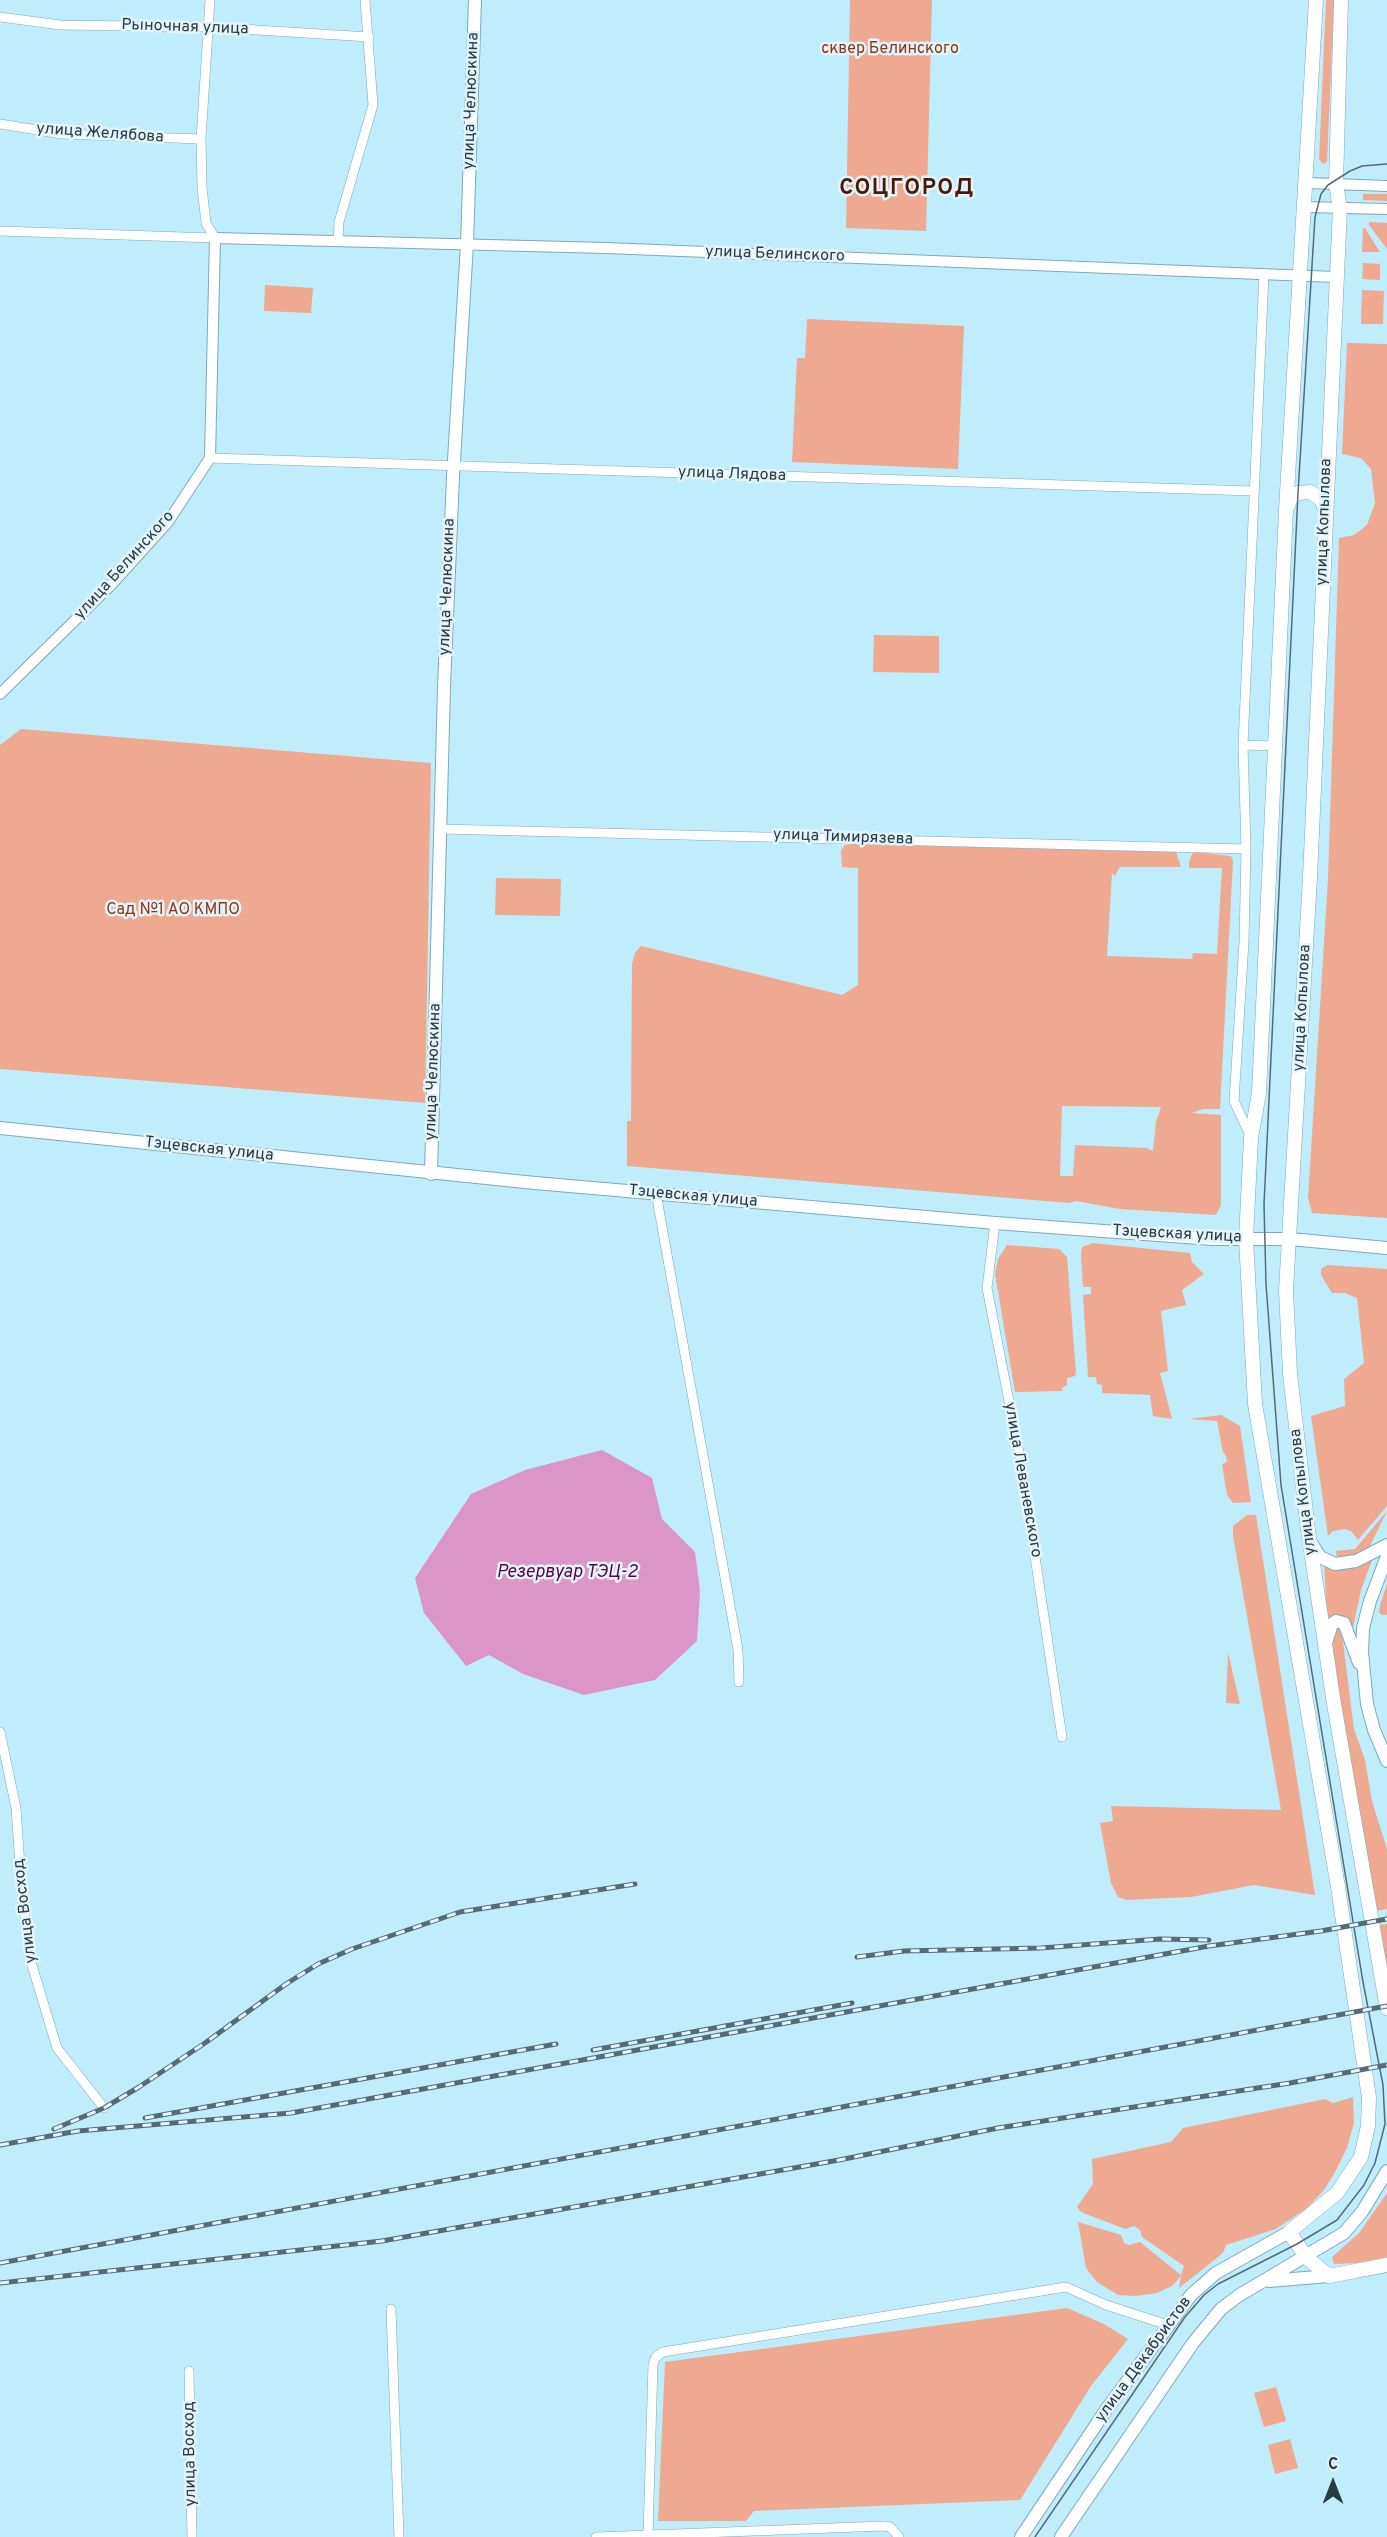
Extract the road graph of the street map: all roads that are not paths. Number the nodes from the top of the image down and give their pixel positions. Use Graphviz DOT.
graph roads {
  1 [pos="210,0"];
  2 [pos="365,0"];
  3 [pos="475,0"];
  4 [pos="1316,0"];
  5 [pos="1341,0"];
  6 [pos="0,17"];
  7 [pos="209,27"];
  8 [pos="369,37"];
  9 [pos="0,124"];
  10 [pos="201,139"];
  11 [pos="1307,183"];
  12 [pos="1336,185"];
  13 [pos="1387,186"];
  14 [pos="1305,207"];
  15 [pos="1340,208"];
  16 [pos="1387,209"];
  17 [pos="0,231"];
  18 [pos="215,238"];
  19 [pos="338,241"];
  20 [pos="467,244"];
  21 [pos="1264,274"];
  22 [pos="1299,276"];
  23 [pos="1335,277"];
  24 [pos="210,458"];
  25 [pos="453,466"];
  26 [pos="1254,490"];
  27 [pos="1286,510"];
  28 [pos="1326,511"];
  29 [pos="0,694"];
  30 [pos="1243,745"];
  31 [pos="1274,746"];
  32 [pos="440,829"];
  33 [pos="1246,849"];
  34 [pos="0,1128"];
  35 [pos="1251,1138"];
  36 [pos="431,1174"];
  37 [pos="656,1194"];
  38 [pos="995,1223"];
  39 [pos="1246,1239"];
  40 [pos="1290,1239"];
  41 [pos="1387,1248"];
  42 [pos="1309,1538"];
  43 [pos="1387,1545"];
  44 [pos="1387,1556"];
  45 [pos="1325,1647"];
  46 [pos="1364,1677"];
  47 [pos="739,1682"];
  48 [pos="0,1732"];
  49 [pos="1062,1737"];
  50 [pos="1387,1761"];
  51 [pos="1338,1887"];
  52 [pos="1387,2008"];
  53 [pos="104,2108"];
  54 [pos="1387,2171"];
  55 [pos="1289,2232"];
  56 [pos="1306,2258"];
  57 [pos="1387,2265"];
  58 [pos="1329,2276"];
  59 [pos="1265,2282"];
  60 [pos="391,2309"];
  61 [pos="1168,2325"];
  62 [pos="189,2371"];
  63 [pos="648,2535"];
  64 [pos="192,2537"];
  65 [pos="399,2537"];
  66 [pos="596,2537"];
  67 [pos="898,2537"];
  68 [pos="1021,2537"];
  69 [pos="1060,2537"];
  1 -- 7 [label="street"];
  2 -- 8 [label="street"];
  3 -- 20 [label="main road, улица Челюскина"];
  4 -- 11 [label="main road, улица Копылова"];
  5 -- 12 [label="main road, улица Копылова"];
  6 -- 7 [label="street, Рыночная улица"];
  7 -- 8 [label="street, Рыночная улица"];
  7 -- 10 [label="street"];
  8 -- 19 [label="street"];
  9 -- 10 [label="street, улица Желябова"];
  10 -- 18 [label="street"];
  11 -- 12 [label="street"];
  11 -- 14 [label="main road, улица Копылова"];
  12 -- 13 [label="street"];
  12 -- 15 [label="main road, улица Копылова"];
  14 -- 15 [label="street"];
  14 -- 22 [label="main road, улица Копылова"];
  15 -- 16 [label="street"];
  15 -- 23 [label="main road, улица Копылова"];
  17 -- 18 [label="street, улица Белинского"];
  18 -- 19 [label="street, улица Белинского"];
  18 -- 24 [label="street"];
  19 -- 20 [label="street, улица Белинского"];
  20 -- 21 [label="street, улица Белинского"];
  20 -- 25 [label="main road, улица Челюскина"];
  21 -- 22 [label="street, улица Белинского"];
  21 -- 26 [label="street, улица Копылова"];
  22 -- 23 [label="street, улица Белинского"];
  22 -- 27 [label="main road, улица Копылова"];
  23 -- 28 [label="main road, улица Копылова"];
  24 -- 25 [label="street, улица Лядова"];
  24 -- 29 [label="street, улица Белинского"];
  25 -- 26 [label="street, улица Лядова"];
  25 -- 32 [label="main road, улица Челюскина"];
  26 -- 30 [label="street, улица Копылова"];
  27 -- 28 [label="main road"];
  27 -- 31 [label="main road, улица Копылова"];
  28 -- 40 [label="main road, улица Копылова"];
  30 -- 31 [label="street"];
  30 -- 33 [label="street, улица Копылова"];
  31 -- 35 [label="main road, улица Копылова"];
  32 -- 33 [label="street, улица Тимирязева"];
  32 -- 36 [label="main road, улица Челюскина"];
  33 -- 35 [label="street, улица Копылова"];
  34 -- 36 [label="main road, Тэцевская улица"];
  35 -- 39 [label="main road, улица Копылова"];
  36 -- 37 [label="main road, Тэцевская улица"];
  37 -- 38 [label="main road, Тэцевская улица"];
  37 -- 47 [label="street"];
  38 -- 39 [label="main road, Тэцевская улица"];
  38 -- 49 [label="street, улица Леваневского"];
  39 -- 40 [label="main road, Тэцевская улица"];
  39 -- 51 [label="main road, улица Копылова"];
  40 -- 41 [label="main road, Тэцевская улица"];
  40 -- 42 [label="main road, улица Копылова"];
  42 -- 43 [label="main road"];
  42 -- 45 [label="main road, улица Копылова"];
  44 -- 46 [label="main road"];
  45 -- 46 [label="main road"];
  45 -- 52 [label="main road, улица Копылова"];
  46 -- 50 [label="main road"];
  48 -- 53 [label="street, улица Восход"];
  51 -- 55 [label="main road, улица Декабристов"];
  54 -- 56 [label="main road, улица Декабристов"];
  55 -- 56 [label="main road"];
  55 -- 61 [label="main road, улица Декабристов"];
  56 -- 58 [label="main road"];
  56 -- 59 [label="main road, улица Декабристов"];
  57 -- 58 [label="main road"];
  58 -- 59 [label="main road"];
  59 -- 69 [label="main road, улица Декабристов"];
  60 -- 65 [label="street"];
  61 -- 63 [label="street"];
  61 -- 68 [label="main road, улица Декабристов"];
  62 -- 64 [label="street, улица Восход"];
  63 -- 66 [label="street"];
  63 -- 67 [label="street"];
}
